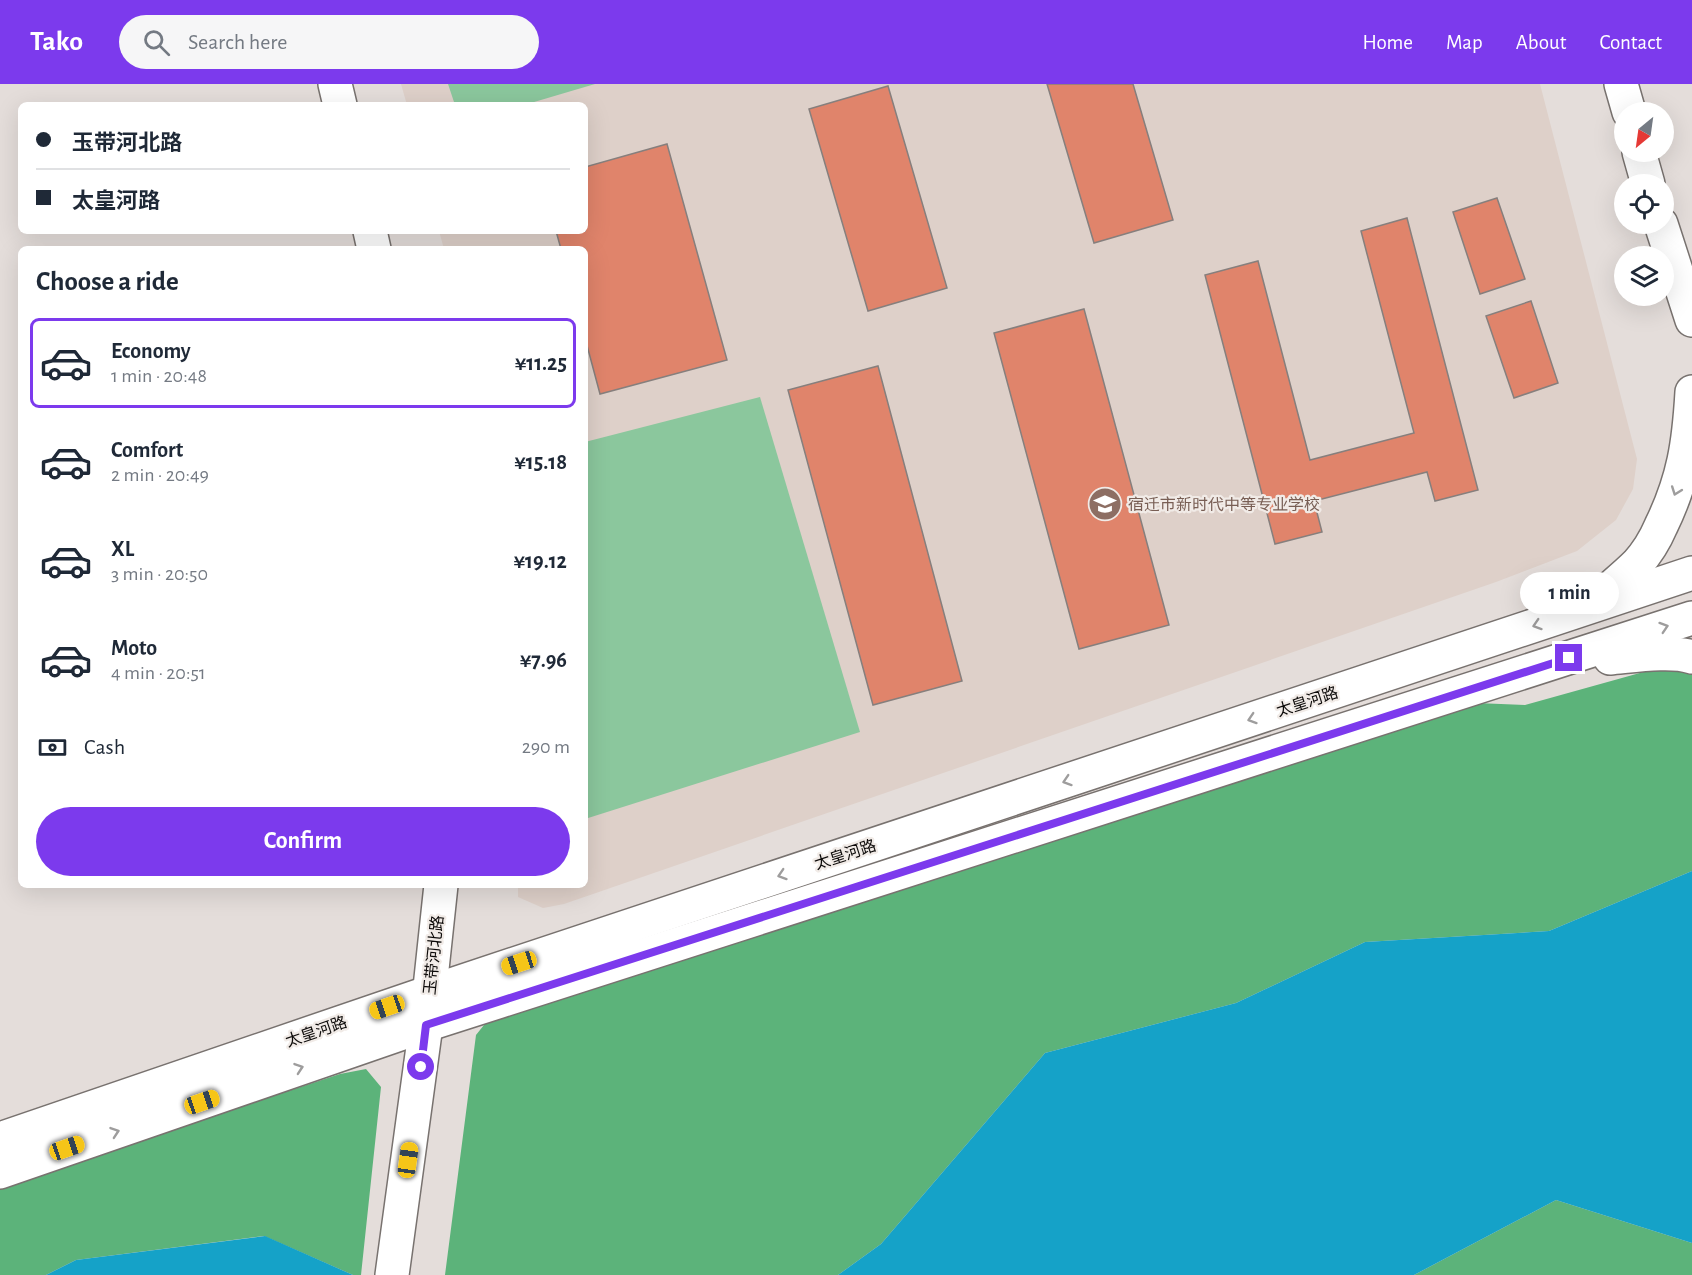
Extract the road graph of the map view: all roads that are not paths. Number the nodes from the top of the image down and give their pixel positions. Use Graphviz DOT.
graph roads {
  1 [pos="335,84"];
  2 [pos="1621,84"];
  3 [pos="339,102"];
  4 [pos="1626,102"];
  5 [pos="1664,234"];
  6 [pos="1692,320"];
  7 [pos="1692,392"];
  8 [pos="1692,573"];
  9 [pos="1587,608"];
  10 [pos="1692,618"];
  11 [pos="1692,657"];
  12 [pos="1549,664"];
  13 [pos="441,888"];
  14 [pos="430,992"];
  15 [pos="426,1025"];
  16 [pos="0,1139"];
  17 [pos="0,1172"];
  18 [pos="392,1275"];
  1 -- 3 [label="street"];
  2 -- 4 [label="street"];
  5 -- 6 [label="street"];
  7 -- 9 [label="street, one-way"];
  8 -- 9 [label="street, 太皇河路"];
  9 -- 14 [label="street, 太皇河路, one-way"];
  12 -- 10 [label="street, 太皇河路, one-way"];
  11 -- 12 [label="street"];
  12 -- 15 [label="street, 太皇河路"];
  13 -- 14 [label="street, 玉带河北路"];
  14 -- 15 [label="street, 玉带河北路"];
  14 -- 16 [label="street, 太皇河路"];
  17 -- 15 [label="street, 太皇河路, one-way"];
  15 -- 18 [label="street, 玉带河北路"];
}
